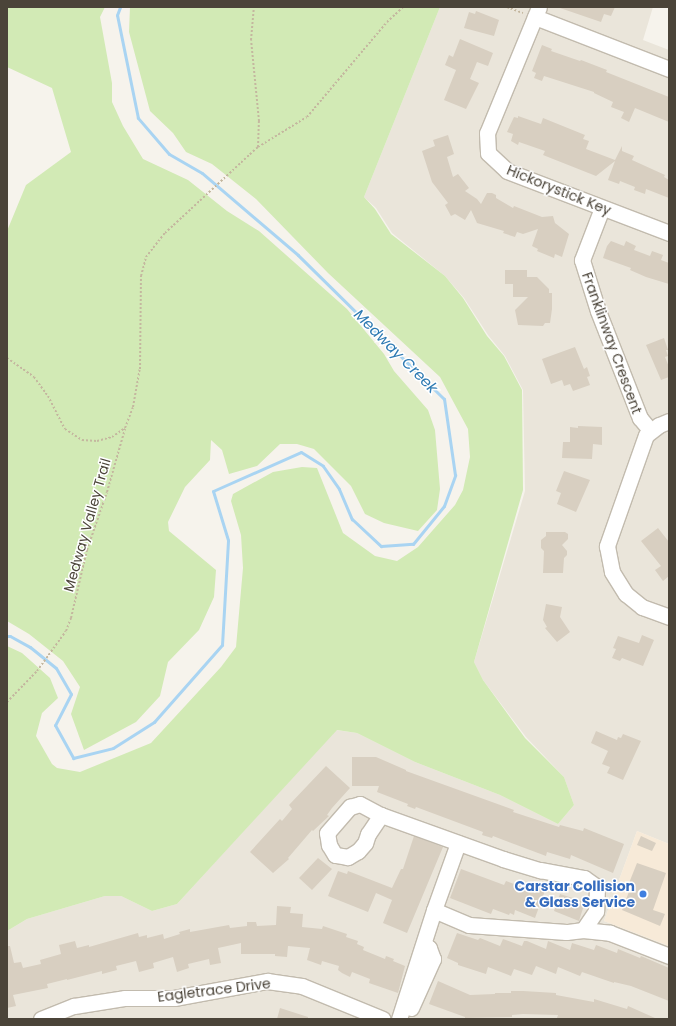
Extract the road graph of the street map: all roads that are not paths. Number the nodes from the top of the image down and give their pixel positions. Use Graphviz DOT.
graph roads {
  1 [pos="537,12"];
  2 [pos="669,69"];
  3 [pos="602,208"];
  4 [pos="669,233"];
  5 [pos="669,421"];
  6 [pos="650,430"];
  7 [pos="669,617"];
  8 [pos="381,815"];
  9 [pos="458,843"];
  10 [pos="434,910"];
  11 [pos="583,930"];
  12 [pos="424,944"];
  13 [pos="669,956"];
  14 [pos="76,1013"];
  15 [pos="41,1019"];
  16 [pos="383,1019"];
  17 [pos="399,1019"];
  18 [pos="406,1019"];
  1 -- 2 [label="street"];
  1 -- 3 [label="street, Hickorystick Key"];
  3 -- 4 [label="street, Hickorystick Key"];
  3 -- 6 [label="street, Franklinway Crescent"];
  5 -- 6 [label="street, Franklinway Crescent"];
  6 -- 7 [label="street, Franklinway Crescent"];
  8 -- 9 [label="street"];
  9 -- 10 [label="street"];
  9 -- 11 [label="street"];
  10 -- 11 [label="street"];
  10 -- 12 [label="street"];
  11 -- 13 [label="street"];
  12 -- 17 [label="street"];
  12 -- 18 [label="street"];
  14 -- 15 [label="street, Eagletrace Drive"];
  14 -- 16 [label="street, Eagletrace Drive"];
}
